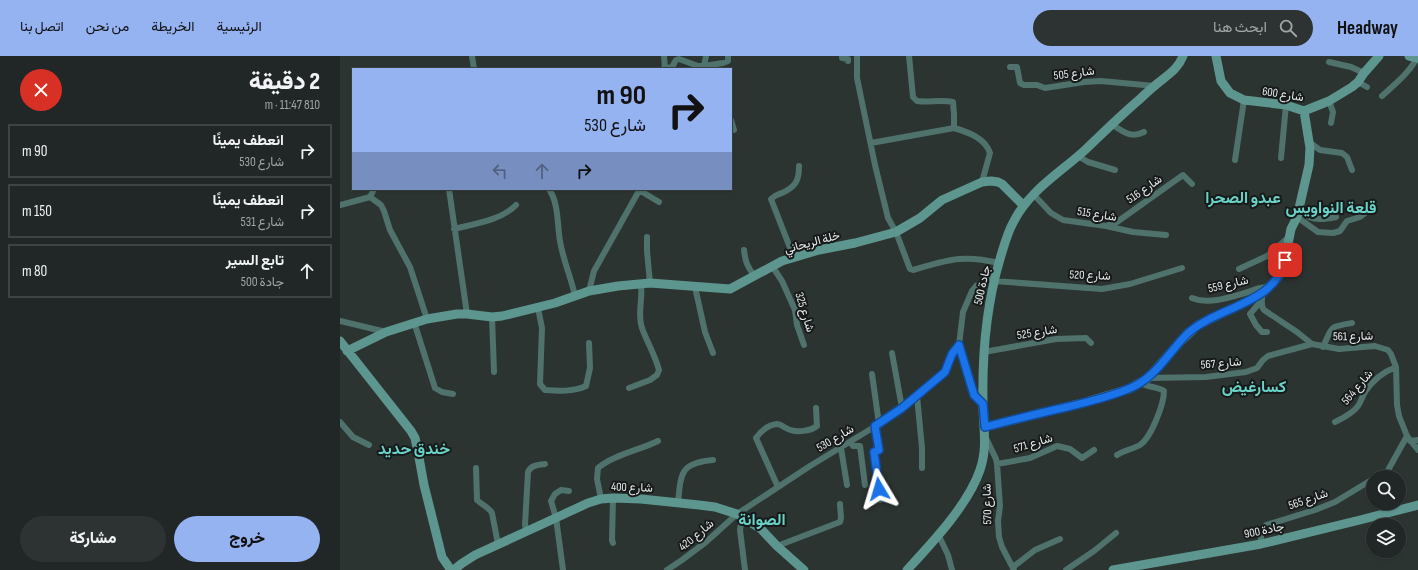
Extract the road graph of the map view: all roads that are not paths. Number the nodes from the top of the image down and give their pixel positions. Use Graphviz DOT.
graph roads {
  1 [pos="472,56"];
  2 [pos="664,56"];
  3 [pos="674,56"];
  4 [pos="706,56"];
  5 [pos="728,56"];
  6 [pos="842,56"];
  7 [pos="857,56"];
  8 [pos="909,56"];
  9 [pos="1183,56"];
  10 [pos="1216,56"];
  11 [pos="1377,57"];
  12 [pos="1415,57"];
  13 [pos="848,61"];
  14 [pos="1328,62"];
  15 [pos="704,66"];
  16 [pos="1010,67"];
  17 [pos="474,68"];
  18 [pos="668,68"];
  19 [pos="1364,73"];
  20 [pos="1358,82"];
  21 [pos="1155,86"];
  22 [pos="1367,87"];
  23 [pos="1382,96"];
  24 [pos="1244,100"];
  25 [pos="1329,102"];
  26 [pos="1286,105"];
  27 [pos="1304,111"];
  28 [pos="732,123"];
  29 [pos="1331,123"];
  30 [pos="1111,124"];
  31 [pos="954,128"];
  32 [pos="734,130"];
  33 [pos="1144,132"];
  34 [pos="871,142"];
  35 [pos="1309,142"];
  36 [pos="1078,156"];
  37 [pos="1281,158"];
  38 [pos="1235,160"];
  39 [pos="799,166"];
  40 [pos="1115,170"];
  41 [pos="1352,170"];
  42 [pos="982,182"];
  43 [pos="1192,184"];
  44 [pos="374,190"];
  45 [pos="449,190"];
  46 [pos="549,190"];
  47 [pos="639,190"];
  48 [pos="1034,195"];
  49 [pos="370,197"];
  50 [pos="659,202"];
  51 [pos="340,204"];
  52 [pos="516,205"];
  53 [pos="1023,205"];
  54 [pos="1299,206"];
  55 [pos="1368,210"];
  56 [pos="1296,217"];
  57 [pos="1336,217"];
  58 [pos="1106,226"];
  59 [pos="454,229"];
  60 [pos="896,232"];
  61 [pos="1166,235"];
  62 [pos="647,237"];
  63 [pos="1289,237"];
  64 [pos="744,250"];
  65 [pos="794,258"];
  66 [pos="999,263"];
  67 [pos="772,266"];
  68 [pos="1182,268"];
  69 [pos="1239,269"];
  70 [pos="754,275"];
  71 [pos="995,279"];
  72 [pos="645,284"];
  73 [pos="695,287"];
  74 [pos="586,292"];
  75 [pos="1264,293"];
  76 [pos="575,296"];
  77 [pos="1192,298"];
  78 [pos="538,308"];
  79 [pos="467,314"];
  80 [pos="492,317"];
  81 [pos="427,319"];
  82 [pos="340,321"];
  83 [pos="414,322"];
  84 [pos="1352,323"];
  85 [pos="386,332"];
  86 [pos="1267,332"];
  87 [pos="340,341"];
  88 [pos="589,343"];
  89 [pos="1091,343"];
  90 [pos="1312,344"];
  91 [pos="804,345"];
  92 [pos="959,345"];
  93 [pos="1323,347"];
  94 [pos="984,352"];
  95 [pos="343,353"];
  96 [pos="713,353"];
  97 [pos="892,353"];
  98 [pos="1396,367"];
  99 [pos="494,372"];
  100 [pos="872,374"];
  101 [pos="1144,381"];
  102 [pos="629,388"];
  103 [pos="454,394"];
  104 [pos="917,396"];
  105 [pos="983,404"];
  106 [pos="816,408"];
  107 [pos="902,408"];
  108 [pos="340,422"];
  109 [pos="1335,422"];
  110 [pos="877,425"];
  111 [pos="985,432"];
  112 [pos="1408,439"];
  113 [pos="1418,440"];
  114 [pos="658,441"];
  115 [pos="850,442"];
  116 [pos="369,445"];
  117 [pos="841,448"];
  118 [pos="1094,450"];
  119 [pos="1418,450"];
  120 [pos="1117,455"];
  121 [pos="712,460"];
  122 [pos="545,464"];
  123 [pos="997,464"];
  124 [pos="476,468"];
  125 [pos="922,468"];
  126 [pos="1388,470"];
  127 [pos="1366,483"];
  128 [pos="847,485"];
  129 [pos="865,485"];
  130 [pos="778,487"];
  131 [pos="570,491"];
  132 [pos="613,498"];
  133 [pos="601,499"];
  134 [pos="880,500"];
  135 [pos="678,503"];
  136 [pos="840,504"];
  137 [pos="1418,504"];
  138 [pos="740,516"];
  139 [pos="556,518"];
  140 [pos="527,531"];
  141 [pos="1116,533"];
  142 [pos="938,534"];
  143 [pos="1060,539"];
  144 [pos="614,543"];
  145 [pos="498,544"];
  146 [pos="1261,544"];
  147 [pos="777,546"];
  148 [pos="1013,569"];
  149 [pos="451,570"];
  150 [pos="454,570"];
  151 [pos="563,570"];
  152 [pos="667,570"];
  153 [pos="745,570"];
  154 [pos="804,570"];
  155 [pos="907,570"];
  156 [pos="952,570"];
  157 [pos="1066,570"];
  158 [pos="1113,570"];
  1 -- 17 [label="street"];
  2 -- 18 [label="street"];
  3 -- 18 [label="street"];
  4 -- 15 [label="street"];
  5 -- 15 [label="street"];
  6 -- 13 [label="street"];
  7 -- 34 [label="street"];
  8 -- 31 [label="street"];
  9 -- 21 [label="main road, جادة 500"];
  10 -- 24 [label="main road, شارع 600"];
  11 -- 19 [label="main road, شارع 600"];
  12 -- 23 [label="street"];
  14 -- 19 [label="street"];
  15 -- 18 [label="street"];
  16 -- 21 [label="street, شارع 505"];
  19 -- 20 [label="main road, شارع 600"];
  20 -- 22 [label="street"];
  20 -- 25 [label="main road, شارع 600"];
  21 -- 30 [label="main road, جادة 500"];
  24 -- 26 [label="main road, شارع 600"];
  24 -- 38 [label="street"];
  25 -- 27 [label="main road, شارع 600"];
  25 -- 29 [label="street"];
  26 -- 27 [label="main road, شارع 600"];
  26 -- 37 [label="street"];
  27 -- 35 [label="main road"];
  28 -- 32 [label="street"];
  30 -- 33 [label="street"];
  30 -- 36 [label="main road, جادة 500"];
  31 -- 34 [label="street"];
  31 -- 42 [label="street"];
  34 -- 60 [label="street"];
  35 -- 41 [label="street"];
  35 -- 54 [label="main road"];
  36 -- 40 [label="street"];
  36 -- 48 [label="main road, جادة 500"];
  39 -- 65 [label="street"];
  42 -- 53 [label="main road, خلة الريحاني"];
  42 -- 60 [label="main road, خلة الريحاني"];
  43 -- 58 [label="street, شارع 516"];
  44 -- 49 [label="street"];
  45 -- 59 [label="street"];
  46 -- 76 [label="street"];
  47 -- 50 [label="street"];
  47 -- 74 [label="street"];
  48 -- 53 [label="main road, جادة 500"];
  48 -- 58 [label="street, شارع 515"];
  49 -- 51 [label="street"];
  49 -- 81 [label="street"];
  52 -- 59 [label="street"];
  53 -- 66 [label="main road, جادة 500"];
  54 -- 56 [label="main road"];
  54 -- 57 [label="street"];
  55 -- 56 [label="street"];
  56 -- 63 [label="main road"];
  58 -- 61 [label="street, شارع 515"];
  59 -- 79 [label="street"];
  60 -- 65 [label="main road, خلة الريحاني"];
  60 -- 66 [label="street"];
  62 -- 72 [label="street"];
  63 -- 69 [label="street"];
  63 -- 75 [label="main road"];
  64 -- 70 [label="street"];
  65 -- 67 [label="main road, خلة الريحاني"];
  66 -- 71 [label="main road, جادة 500"];
  67 -- 70 [label="main road, خلة الريحاني"];
  67 -- 91 [label="street, شارع 325"];
  68 -- 71 [label="street, شارع 520"];
  70 -- 73 [label="main road, خلة الريحاني"];
  71 -- 92 [label="street, شارع 530"];
  71 -- 94 [label="main road, جادة 500"];
  72 -- 73 [label="main road, خلة الريحاني"];
  72 -- 74 [label="main road, خلة الريحاني"];
  72 -- 102 [label="street"];
  73 -- 96 [label="street"];
  74 -- 76 [label="main road, خلة الريحاني"];
  75 -- 77 [label="street, شارع 559"];
  75 -- 86 [label="street"];
  75 -- 90 [label="street, شارع 561"];
  75 -- 101 [label="main road"];
  76 -- 78 [label="main road, خلة الريحاني"];
  78 -- 80 [label="main road, خلة الريحاني"];
  78 -- 88 [label="street"];
  79 -- 80 [label="main road, خلة الريحاني"];
  79 -- 81 [label="main road, خلة الريحاني"];
  80 -- 99 [label="street"];
  81 -- 83 [label="main road, خلة الريحاني"];
  82 -- 85 [label="street"];
  83 -- 85 [label="main road, خلة الريحاني"];
  83 -- 103 [label="street"];
  84 -- 93 [label="street"];
  85 -- 95 [label="main road, خلة الريحاني"];
  87 -- 95 [label="main road"];
  89 -- 94 [label="street, شارع 525"];
  90 -- 93 [label="street, شارع 561"];
  90 -- 101 [label="street, شارع 567"];
  92 -- 104 [label="street, شارع 530"];
  92 -- 105 [label="street"];
  93 -- 98 [label="street, شارع 561"];
  94 -- 105 [label="main road, جادة 500"];
  95 -- 149 [label="main road"];
  97 -- 107 [label="street"];
  98 -- 109 [label="street, شارع 564"];
  98 -- 112 [label="street, شارع 561"];
  100 -- 110 [label="street"];
  101 -- 111 [label="main road"];
  101 -- 120 [label="street"];
  104 -- 107 [label="street, شارع 530"];
  104 -- 125 [label="street"];
  105 -- 111 [label="main road, جادة 500"];
  106 -- 130 [label="street"];
  107 -- 110 [label="street, شارع 530"];
  108 -- 116 [label="street"];
  110 -- 115 [label="street, شارع 530"];
  110 -- 134 [label="street"];
  111 -- 123 [label="street, شارع 570"];
  111 -- 142 [label="main road, جادة 500"];
  112 -- 113 [label="street"];
  112 -- 119 [label="street, شارع 561"];
  112 -- 126 [label="street"];
  114 -- 133 [label="street"];
  115 -- 117 [label="street, شارع 530"];
  115 -- 129 [label="street"];
  117 -- 128 [label="street"];
  117 -- 130 [label="street, شارع 530"];
  118 -- 123 [label="street, شارع 571"];
  121 -- 135 [label="street"];
  122 -- 140 [label="street"];
  123 -- 148 [label="street, شارع 570"];
  124 -- 145 [label="street"];
  127 -- 146 [label="street, شارع 565"];
  130 -- 138 [label="street, شارع 530"];
  131 -- 139 [label="street"];
  132 -- 133 [label="main road, شارع 400"];
  132 -- 135 [label="main road, شارع 400"];
  132 -- 144 [label="street"];
  133 -- 139 [label="main road, شارع 400"];
  135 -- 138 [label="main road, شارع 400"];
  136 -- 147 [label="street"];
  137 -- 146 [label="main road, جادة 900"];
  138 -- 147 [label="main road, شارع 400"];
  138 -- 152 [label="street, شارع 420"];
  138 -- 153 [label="street"];
  139 -- 140 [label="main road, شارع 400"];
  139 -- 151 [label="street"];
  140 -- 145 [label="main road, شارع 400"];
  141 -- 157 [label="street"];
  142 -- 155 [label="main road, جادة 500"];
  142 -- 156 [label="street"];
  143 -- 148 [label="street"];
  145 -- 150 [label="main road, شارع 400"];
  146 -- 158 [label="main road, جادة 900"];
  147 -- 154 [label="main road, شارع 400"];
}
